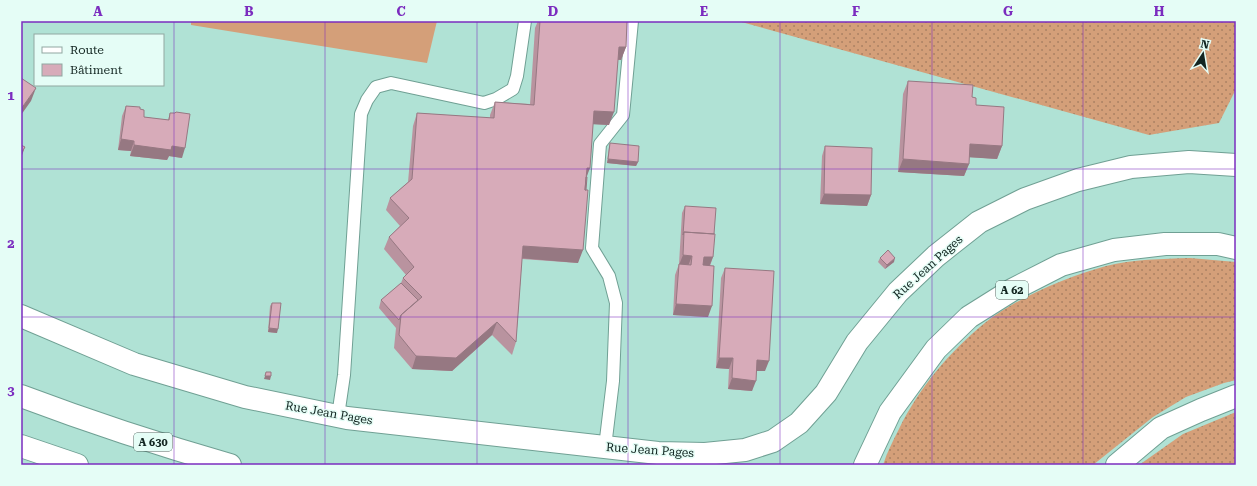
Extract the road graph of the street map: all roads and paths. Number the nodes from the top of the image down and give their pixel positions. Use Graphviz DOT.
graph roads {
  1 [pos="525,21"];
  2 [pos="632,21"];
  3 [pos="1236,165"];
  4 [pos="1236,248"];
  5 [pos="21,316"];
  6 [pos="21,384"];
  7 [pos="21,396"];
  8 [pos="1236,396"];
  9 [pos="338,416"];
  10 [pos="76,417"];
  11 [pos="21,446"];
  12 [pos="605,447"];
  13 [pos="77,465"];
  14 [pos="230,465"];
  15 [pos="865,465"];
  16 [pos="1117,465"];
  1 -- 9 [label="lane"];
  2 -- 12 [label="lane"];
  3 -- 12 [label="main road, Rue Jean Pages"];
  4 -- 15 [label="main road, A 62"];
  5 -- 9 [label="main road, Rue Jean Pages"];
  6 -- 10 [label="main road"];
  7 -- 10 [label="main road, A 630"];
  8 -- 16 [label="main road"];
  9 -- 12 [label="main road, Rue Jean Pages"];
  10 -- 14 [label="main road, A 630"];
  11 -- 13 [label="main road"];
}
